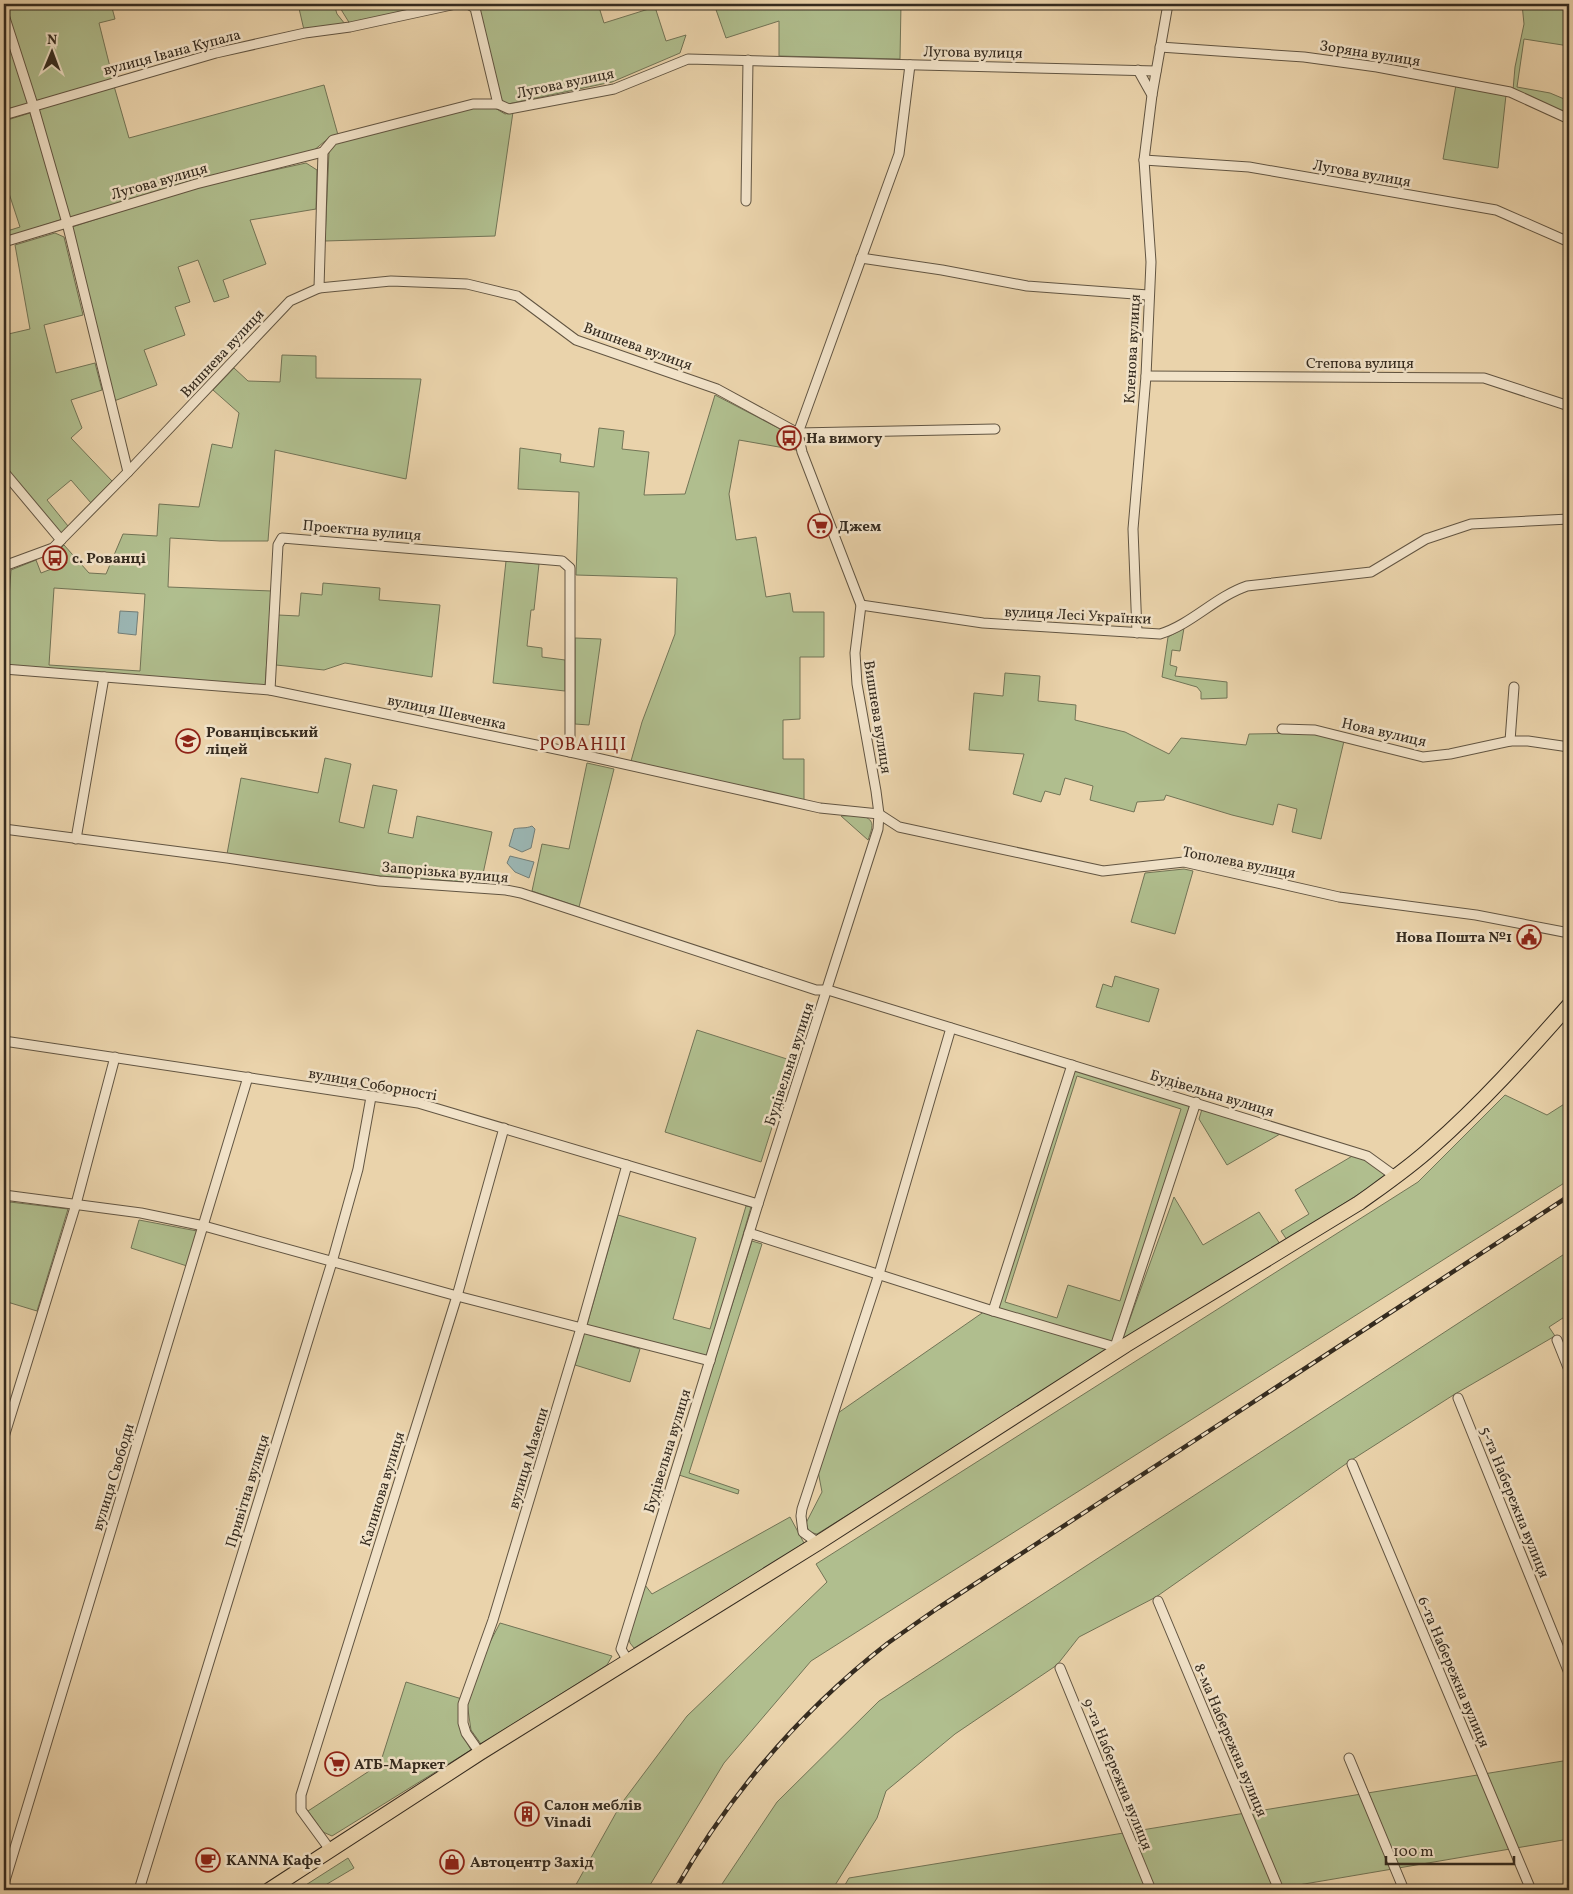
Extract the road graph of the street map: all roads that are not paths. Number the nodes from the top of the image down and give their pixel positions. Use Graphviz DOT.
graph roads {
  1 [pos="456,4"];
  2 [pos="468,4"];
  3 [pos="1168,4"];
  4 [pos="4,15"];
  5 [pos="1160,47"];
  6 [pos="748,60"];
  7 [pos="910,64"];
  8 [pos="1138,70"];
  9 [pos="1156,71"];
  10 [pos="1152,95"];
  11 [pos="498,104"];
  12 [pos="33,105"];
  13 [pos="4,115"];
  14 [pos="1569,119"];
  15 [pos="323,152"];
  16 [pos="1144,160"];
  17 [pos="746,201"];
  18 [pos="67,223"];
  19 [pos="4,242"];
  20 [pos="1569,242"];
  21 [pos="861,258"];
  22 [pos="319,288"];
  23 [pos="1148,295"];
  24 [pos="1146,376"];
  25 [pos="1569,406"];
  26 [pos="995,429"];
  27 [pos="798,432"];
  28 [pos="4,472"];
  29 [pos="128,472"];
  30 [pos="1569,519"];
  31 [pos="61,540"];
  32 [pos="4,566"];
  33 [pos="862,605"];
  34 [pos="1137,633"];
  35 [pos="4,669"];
  36 [pos="104,677"];
  37 [pos="1514,687"];
  38 [pos="270,690"];
  39 [pos="1282,729"];
  40 [pos="1510,742"];
  41 [pos="1569,747"];
  42 [pos="570,752"];
  43 [pos="879,814"];
  44 [pos="4,829"];
  45 [pos="76,839"];
  46 [pos="1569,933"];
  47 [pos="828,990"];
  48 [pos="1569,1005"];
  49 [pos="951,1028"];
  50 [pos="4,1041"];
  51 [pos="115,1057"];
  52 [pos="1072,1065"];
  53 [pos="248,1078"];
  54 [pos="371,1097"];
  55 [pos="1196,1102"];
  56 [pos="504,1128"];
  57 [pos="627,1165"];
  58 [pos="1396,1177"];
  59 [pos="4,1195"];
  60 [pos="76,1204"];
  61 [pos="758,1204"];
  62 [pos="204,1226"];
  63 [pos="749,1233"];
  64 [pos="332,1262"];
  65 [pos="878,1274"];
  66 [pos="456,1296"];
  67 [pos="993,1311"];
  68 [pos="581,1328"];
  69 [pos="1557,1340"];
  70 [pos="1120,1346"];
  71 [pos="710,1361"];
  72 [pos="1569,1370"];
  73 [pos="1458,1398"];
  74 [pos="4,1437"];
  75 [pos="1352,1464"];
  76 [pos="818,1543"];
  77 [pos="1158,1601"];
  78 [pos="628,1661"];
  79 [pos="1060,1668"];
  80 [pos="1569,1673"];
  81 [pos="480,1753"];
  82 [pos="1349,1758"];
  83 [pos="331,1851"];
  84 [pos="4,1884"];
  85 [pos="139,1890"];
  86 [pos="269,1890"];
  87 [pos="1151,1890"];
  88 [pos="1279,1890"];
  89 [pos="1404,1890"];
  90 [pos="1531,1890"];
  1 -- 12 [label="street, вулиця Івана Купала"];
  2 -- 11 [label="street"];
  3 -- 5 [label="street, Кленова вулиця"];
  4 -- 12 [label="street"];
  5 -- 9 [label="street, Кленова вулиця"];
  5 -- 14 [label="street, Зоряна вулиця"];
  6 -- 7 [label="street, Лугова вулиця"];
  6 -- 11 [label="street, Лугова вулиця"];
  6 -- 17 [label="street"];
  7 -- 8 [label="street, Лугова вулиця"];
  7 -- 21 [label="street, Лугова вулиця"];
  8 -- 9 [label="street, Лугова вулиця"];
  8 -- 10 [label="street"];
  9 -- 10 [label="street, Кленова вулиця"];
  10 -- 16 [label="street, Кленова вулиця"];
  11 -- 15 [label="street, Лугова вулиця"];
  12 -- 13 [label="street, вулиця Івана Купала"];
  12 -- 18 [label="street"];
  15 -- 18 [label="street, Лугова вулиця"];
  15 -- 22 [label="street"];
  16 -- 20 [label="street, Лугова вулиця"];
  16 -- 23 [label="street, Кленова вулиця"];
  18 -- 19 [label="street, Лугова вулиця"];
  18 -- 29 [label="street"];
  21 -- 23 [label="street"];
  21 -- 27 [label="street, Лугова вулиця"];
  22 -- 27 [label="street, Вишнева вулиця"];
  22 -- 29 [label="street, Вишнева вулиця"];
  23 -- 24 [label="street, Кленова вулиця"];
  24 -- 25 [label="street, Степова вулиця"];
  24 -- 34 [label="street, Кленова вулиця"];
  26 -- 27 [label="street"];
  27 -- 33 [label="street, Вишнева вулиця"];
  28 -- 31 [label="street"];
  29 -- 31 [label="street, Вишнева вулиця"];
  30 -- 34 [label="street, вулиця Лесі Українки"];
  31 -- 32 [label="street, Вишнева вулиця"];
  33 -- 34 [label="street, вулиця Лесі Українки"];
  33 -- 43 [label="street, Вишнева вулиця"];
  35 -- 36 [label="street, вулиця Шевченка"];
  36 -- 38 [label="street, вулиця Шевченка"];
  36 -- 45 [label="street"];
  37 -- 40 [label="street"];
  38 -- 42 [label="street, вулиця Шевченка"];
  38 -- 42 [label="street, Проектна вулиця"];
  39 -- 40 [label="street, Нова вулиця"];
  40 -- 41 [label="street, Нова вулиця"];
  42 -- 43 [label="street, вулиця Шевченка"];
  43 -- 46 [label="street, Тополева вулиця"];
  43 -- 47 [label="street, Вишнева вулиця"];
  44 -- 45 [label="street, Запорізька вулиця"];
  45 -- 47 [label="street, Запорізька вулиця"];
  47 -- 49 [label="street, Будівельна вулиця"];
  47 -- 61 [label="street, Будівельна вулиця"];
  48 -- 58 [label="main road"];
  49 -- 52 [label="street, Будівельна вулиця"];
  49 -- 65 [label="street"];
  50 -- 51 [label="street, вулиця Соборності"];
  51 -- 53 [label="street, вулиця Соборності"];
  51 -- 60 [label="street"];
  52 -- 55 [label="street, Будівельна вулиця"];
  52 -- 67 [label="street"];
  53 -- 54 [label="street, вулиця Соборності"];
  53 -- 62 [label="street, вулиця Свободи"];
  54 -- 56 [label="street, вулиця Соборності"];
  54 -- 64 [label="street, Привітна вулиця"];
  55 -- 58 [label="street, Будівельна вулиця"];
  55 -- 70 [label="street"];
  56 -- 57 [label="street, вулиця Соборності"];
  56 -- 66 [label="street, Калинова вулиця"];
  57 -- 61 [label="street, вулиця Соборності"];
  57 -- 68 [label="street, вулиця Мазепи"];
  58 -- 70 [label="main road"];
  59 -- 60 [label="street"];
  60 -- 62 [label="street"];
  60 -- 74 [label="street"];
  61 -- 63 [label="street, Будівельна вулиця"];
  62 -- 64 [label="street"];
  62 -- 84 [label="street, вулиця Свободи"];
  63 -- 65 [label="street"];
  63 -- 71 [label="street, Будівельна вулиця"];
  64 -- 66 [label="street"];
  64 -- 85 [label="street, Привітна вулиця"];
  65 -- 67 [label="street"];
  65 -- 76 [label="street"];
  66 -- 68 [label="street"];
  66 -- 83 [label="street, Калинова вулиця"];
  67 -- 70 [label="street"];
  68 -- 71 [label="street"];
  68 -- 81 [label="street, вулиця Мазепи"];
  69 -- 72 [label="street"];
  70 -- 76 [label="main road"];
  71 -- 78 [label="street, Будівельна вулиця"];
  73 -- 80 [label="street, 5-та Набережна вулиця"];
  75 -- 90 [label="street, 6-та Набережна вулиця"];
  76 -- 78 [label="main road"];
  77 -- 88 [label="street, 8-ма Набережна вулиця"];
  78 -- 81 [label="main road"];
  79 -- 87 [label="street, 9-та Набережна вулиця"];
  81 -- 83 [label="main road"];
  82 -- 89 [label="street"];
  83 -- 86 [label="main road"];
}
